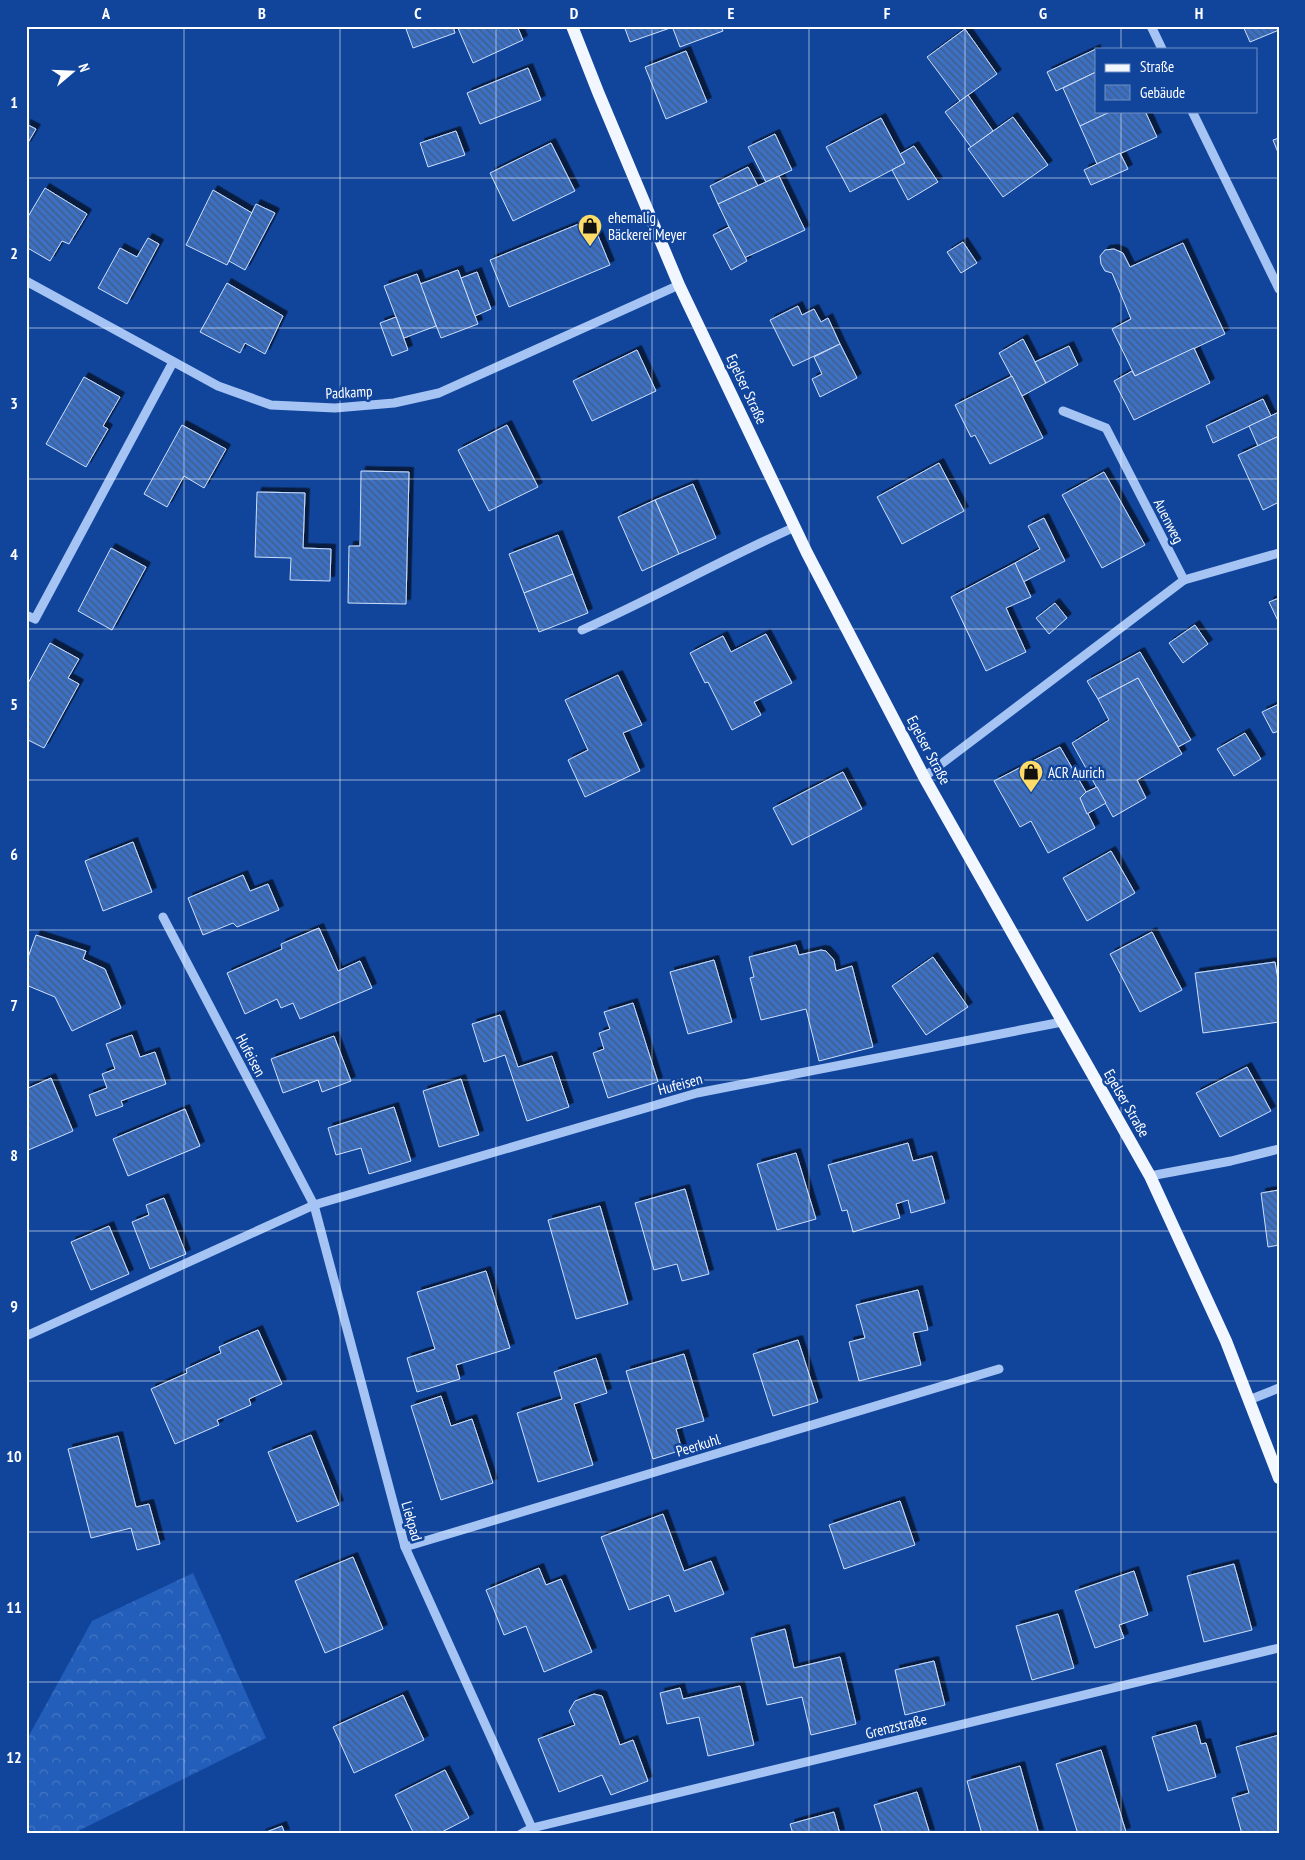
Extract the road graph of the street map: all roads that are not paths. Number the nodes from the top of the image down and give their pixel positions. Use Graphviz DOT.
graph roads {
  1 [pos="572,26"];
  2 [pos="1151,26"];
  3 [pos="1162,48"];
  4 [pos="1192,112"];
  5 [pos="26,281"];
  6 [pos="680,285"];
  7 [pos="1279,288"];
  8 [pos="173,362"];
  9 [pos="1063,411"];
  10 [pos="795,527"];
  11 [pos="1279,553"];
  12 [pos="1184,580"];
  13 [pos="26,615"];
  14 [pos="582,630"];
  15 [pos="924,777"];
  16 [pos="163,917"];
  17 [pos="1062,1022"];
  18 [pos="1279,1149"];
  19 [pos="1150,1176"];
  20 [pos="314,1205"];
  21 [pos="26,1336"];
  22 [pos="999,1369"];
  23 [pos="1279,1388"];
  24 [pos="1249,1400"];
  25 [pos="1279,1478"];
  26 [pos="405,1547"];
  27 [pos="1279,1648"];
  28 [pos="532,1828"];
  29 [pos="521,1834"];
  1 -- 6 [label="main road, Egelser Straße"];
  2 -- 3 [label="street"];
  4 -- 7 [label="street"];
  5 -- 8 [label="street, Padkamp"];
  6 -- 8 [label="street, Padkamp"];
  6 -- 10 [label="main road, Egelser Straße"];
  8 -- 13 [label="street"];
  9 -- 12 [label="street, Auenweg"];
  10 -- 14 [label="street"];
  10 -- 15 [label="main road, Egelser Straße"];
  11 -- 12 [label="street"];
  12 -- 15 [label="street"];
  15 -- 17 [label="main road, Egelser Straße"];
  16 -- 20 [label="street, Hufeisen"];
  17 -- 19 [label="main road, Egelser Straße"];
  17 -- 20 [label="street, Hufeisen"];
  18 -- 19 [label="street"];
  19 -- 24 [label="main road, Egelser Straße"];
  20 -- 21 [label="street, Hufeisen"];
  20 -- 26 [label="street, Liekpad"];
  22 -- 26 [label="street, Peerkuhl"];
  23 -- 24 [label="street"];
  24 -- 25 [label="main road, Egelser Straße"];
  26 -- 28 [label="street, Liekpad"];
  27 -- 28 [label="street, Grenzstraße"];
  28 -- 29 [label="street, Grenzstraße"];
}
